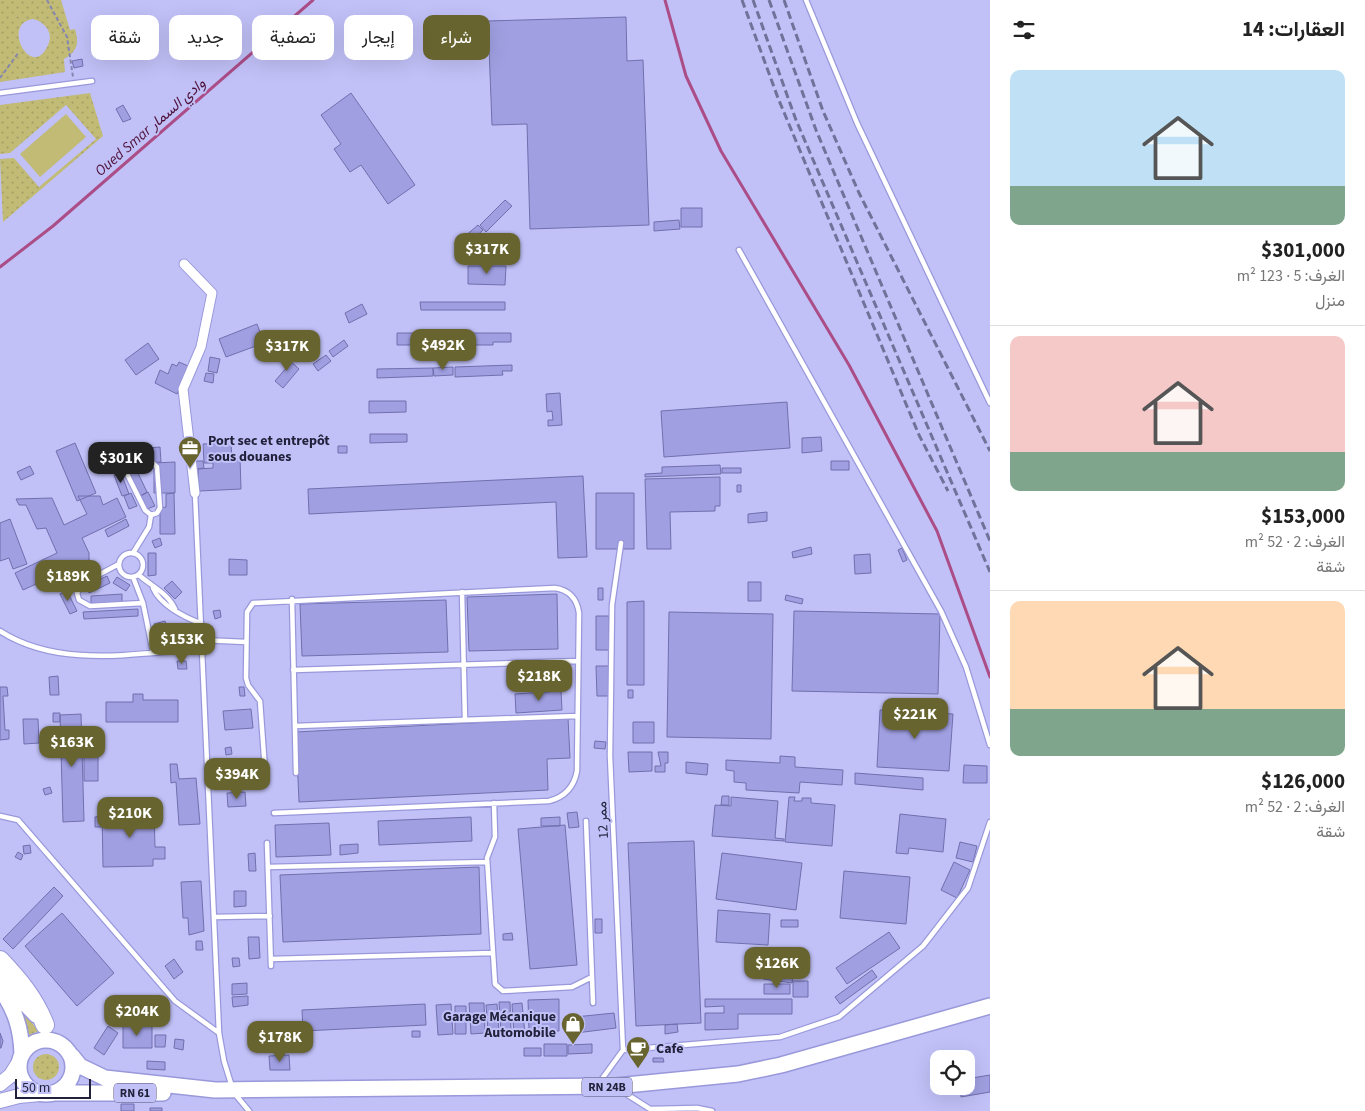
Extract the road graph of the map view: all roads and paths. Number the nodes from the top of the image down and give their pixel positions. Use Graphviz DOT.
graph roads {
  1 [pos="47,0"];
  2 [pos="806,0"];
  3 [pos="19,52"];
  4 [pos="0,78"];
  5 [pos="92,81"];
  6 [pos="74,83"];
  7 [pos="0,93"];
  8 [pos="739,250"];
  9 [pos="184,264"];
  10 [pos="990,403"];
  11 [pos="194,493"];
  12 [pos="152,515"];
  13 [pos="620,543"];
  14 [pos="133,553"];
  15 [pos="120,564"];
  16 [pos="139,575"];
  17 [pos="133,577"];
  18 [pos="153,588"];
  19 [pos="462,592"];
  20 [pos="292,599"];
  21 [pos="143,603"];
  22 [pos="175,609"];
  23 [pos="200,623"];
  24 [pos="0,630"];
  25 [pos="201,640"];
  26 [pos="246,642"];
  27 [pos="202,650"];
  28 [pos="153,652"];
  29 [pos="578,661"];
  30 [pos="463,665"];
  31 [pos="294,670"];
  32 [pos="578,716"];
  33 [pos="465,720"];
  34 [pos="295,726"];
  35 [pos="990,745"];
  36 [pos="265,770"];
  37 [pos="296,773"];
  38 [pos="494,803"];
  39 [pos="274,813"];
  40 [pos="0,816"];
  41 [pos="586,821"];
  42 [pos="990,822"];
  43 [pos="268,843"];
  44 [pos="488,862"];
  45 [pos="268,867"];
  46 [pos="270,916"];
  47 [pos="214,917"];
  48 [pos="492,952"];
  49 [pos="271,959"];
  50 [pos="0,960"];
  51 [pos="271,966"];
  52 [pos="592,976"];
  53 [pos="0,978"];
  54 [pos="0,988"];
  55 [pos="593,1003"];
  56 [pos="990,1006"];
  57 [pos="45,1025"];
  58 [pos="220,1033"];
  59 [pos="60,1043"];
  60 [pos="623,1050"];
  61 [pos="72,1056"];
  62 [pos="20,1058"];
  63 [pos="0,1084"];
  64 [pos="616,1086"];
  65 [pos="596,1087"];
  66 [pos="214,1090"];
  67 [pos="233,1091"];
  68 [pos="56,1093"];
  69 [pos="40,1094"];
  70 [pos="0,1102"];
  71 [pos="249,1111"];
  72 [pos="712,1111"];
  1 -- 6 [label="path"];
  2 -- 10 [label="lane"];
  3 -- 4 [label="path"];
  5 -- 6 [label="lane"];
  6 -- 7 [label="lane"];
  8 -- 35 [label="lane"];
  9 -- 11 [label="street"];
  11 -- 23 [label="lane"];
  12 -- 12 [label="lane"];
  12 -- 14 [label="lane"];
  13 -- 60 [label="lane, ممر 12"];
  14 -- 15 [label="lane"];
  14 -- 16 [label="lane"];
  15 -- 17 [label="lane"];
  15 -- 21 [label="lane"];
  16 -- 17 [label="lane"];
  16 -- 18 [label="lane"];
  17 -- 21 [label="lane"];
  18 -- 22 [label="lane"];
  18 -- 22 [label="lane"];
  19 -- 20 [label="lane"];
  19 -- 29 [label="lane"];
  19 -- 30 [label="lane"];
  20 -- 26 [label="lane"];
  20 -- 31 [label="lane"];
  21 -- 28 [label="lane"];
  22 -- 23 [label="lane"];
  23 -- 25 [label="lane"];
  24 -- 28 [label="lane"];
  25 -- 26 [label="lane"];
  25 -- 27 [label="lane"];
  26 -- 36 [label="lane"];
  27 -- 28 [label="lane"];
  27 -- 47 [label="lane"];
  29 -- 30 [label="lane"];
  29 -- 32 [label="lane"];
  30 -- 31 [label="lane"];
  30 -- 33 [label="lane"];
  31 -- 34 [label="lane"];
  32 -- 33 [label="lane"];
  32 -- 38 [label="lane"];
  33 -- 34 [label="lane"];
  34 -- 37 [label="lane"];
  38 -- 39 [label="lane"];
  38 -- 44 [label="lane"];
  40 -- 58 [label="lane"];
  41 -- 52 [label="lane"];
  42 -- 60 [label="lane"];
  43 -- 45 [label="lane"];
  44 -- 45 [label="lane"];
  44 -- 48 [label="lane"];
  45 -- 46 [label="lane"];
  46 -- 47 [label="lane"];
  46 -- 49 [label="lane"];
  47 -- 58 [label="lane"];
  48 -- 49 [label="lane"];
  48 -- 52 [label="lane"];
  49 -- 51 [label="lane"];
  50 -- 57 [label="highway"];
  52 -- 55 [label="lane"];
  53 -- 57 [label="main road"];
  54 -- 62 [label="main road"];
  56 -- 64 [label="main road, RN 24B"];
  57 -- 59 [label="main road"];
  58 -- 67 [label="lane"];
  59 -- 61 [label="main road"];
  59 -- 62 [label="main road"];
  60 -- 65 [label="lane"];
  61 -- 66 [label="main road, RN 61"];
  61 -- 68 [label="main road"];
  62 -- 63 [label="main road"];
  62 -- 69 [label="main road"];
  64 -- 65 [label="main road, RN 24B"];
  64 -- 72 [label="lane"];
  65 -- 67 [label="main road, RN 24B"];
  66 -- 67 [label="main road, RN 24B"];
  66 -- 68 [label="main road, RN 61"];
  67 -- 71 [label="lane"];
  68 -- 69 [label="main road"];
  69 -- 70 [label="main road"];
}
